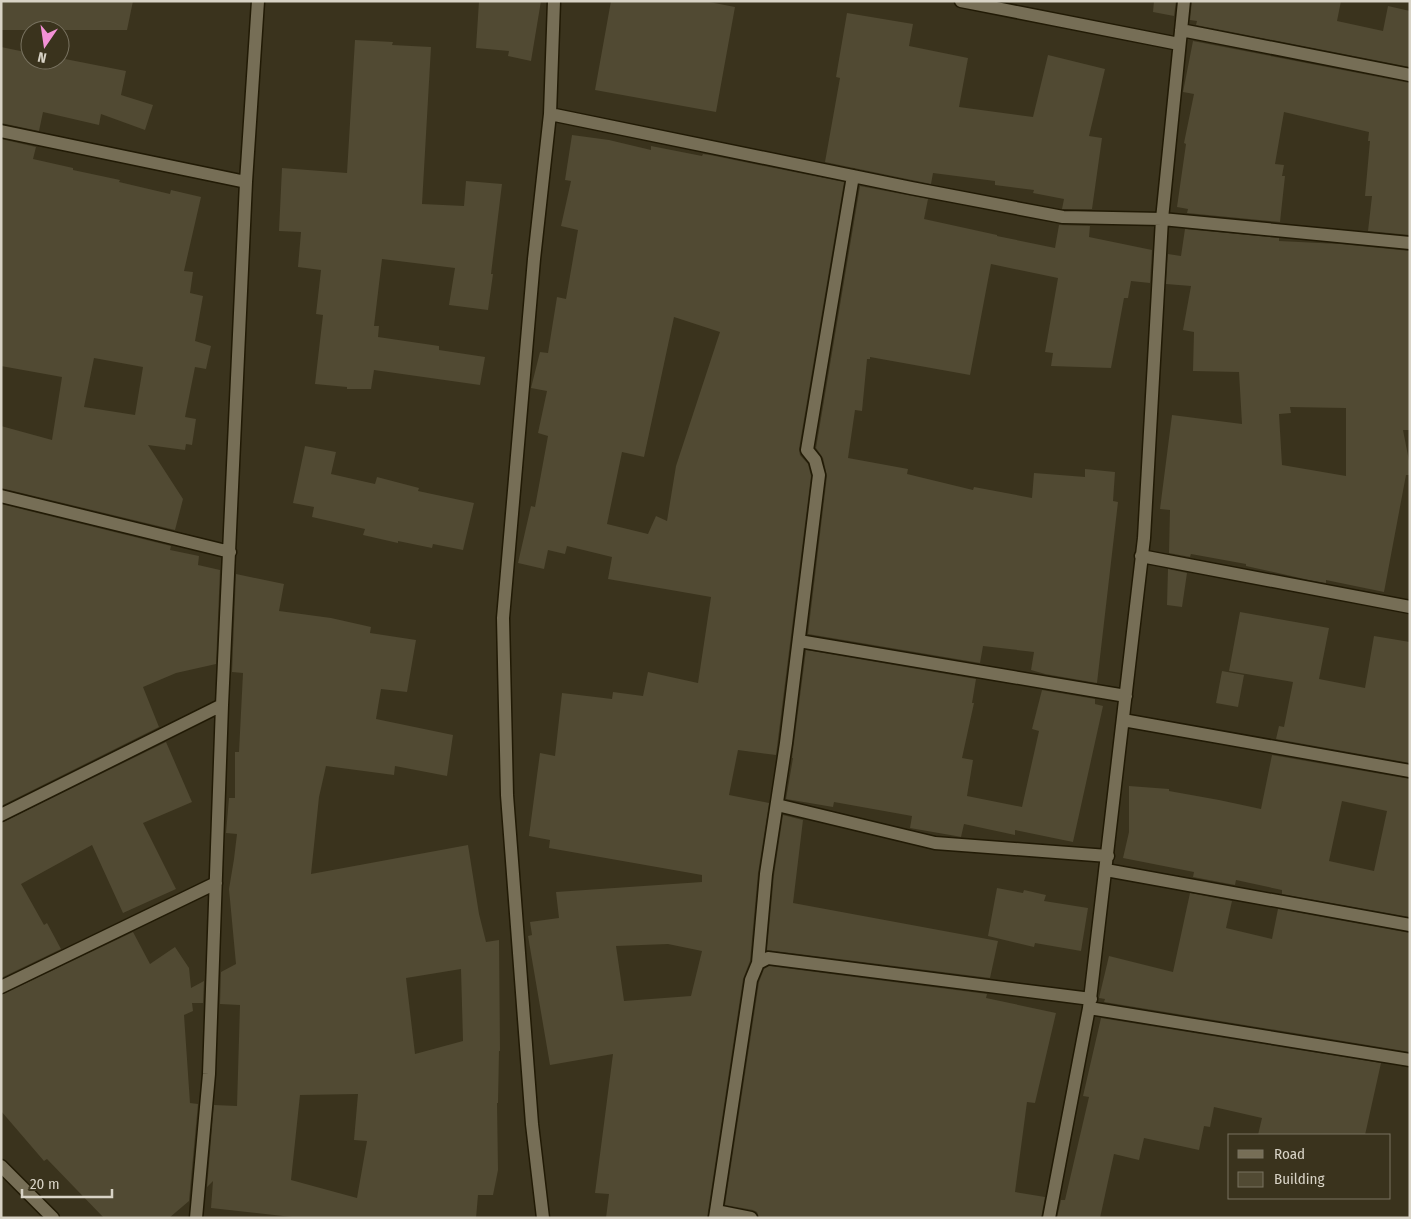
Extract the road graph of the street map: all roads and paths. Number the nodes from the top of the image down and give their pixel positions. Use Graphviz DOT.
graph roads {
  1 [pos="258,1"];
  2 [pos="554,1"];
  3 [pos="961,1"];
  4 [pos="1184,1"];
  5 [pos="1181,30"];
  6 [pos="1179,44"];
  7 [pos="1410,75"];
  8 [pos="550,114"];
  9 [pos="1,131"];
  10 [pos="853,176"];
  11 [pos="246,182"];
  12 [pos="1162,219"];
  13 [pos="1410,243"];
  14 [pos="1,496"];
  15 [pos="230,552"];
  16 [pos="1141,556"];
  17 [pos="1410,607"];
  18 [pos="798,641"];
  19 [pos="1126,696"];
  20 [pos="222,705"];
  21 [pos="1123,720"];
  22 [pos="1410,771"];
  23 [pos="776,806"];
  24 [pos="1,815"];
  25 [pos="1108,856"];
  26 [pos="1106,870"];
  27 [pos="216,883"];
  28 [pos="1410,925"];
  29 [pos="758,963"];
  30 [pos="1,987"];
  31 [pos="1090,1004"];
  32 [pos="1410,1060"];
  33 [pos="1,1166"];
  34 [pos="716,1214"];
  35 [pos="53,1218"];
  36 [pos="196,1218"];
  37 [pos="543,1218"];
  38 [pos="751,1218"];
  39 [pos="1049,1218"];
  1 -- 11 [label="street"];
  2 -- 8 [label="street"];
  3 -- 6 [label="street"];
  4 -- 5 [label="street"];
  5 -- 6 [label="street"];
  5 -- 7 [label="street"];
  6 -- 12 [label="street"];
  8 -- 10 [label="street"];
  8 -- 37 [label="street"];
  9 -- 11 [label="street"];
  10 -- 12 [label="street"];
  10 -- 18 [label="street"];
  11 -- 15 [label="street"];
  12 -- 13 [label="street"];
  12 -- 16 [label="street"];
  14 -- 15 [label="street"];
  15 -- 20 [label="street"];
  16 -- 17 [label="street"];
  16 -- 19 [label="street"];
  18 -- 19 [label="street"];
  18 -- 23 [label="street"];
  19 -- 21 [label="street"];
  20 -- 24 [label="street"];
  20 -- 27 [label="street"];
  21 -- 22 [label="street"];
  21 -- 25 [label="street"];
  23 -- 25 [label="street"];
  23 -- 29 [label="street"];
  25 -- 26 [label="street"];
  26 -- 28 [label="street"];
  26 -- 31 [label="street"];
  27 -- 30 [label="street"];
  27 -- 36 [label="street"];
  29 -- 31 [label="street"];
  29 -- 34 [label="street"];
  31 -- 32 [label="street"];
  31 -- 39 [label="street"];
  33 -- 35 [label="street"];
  34 -- 38 [label="street"];
}
